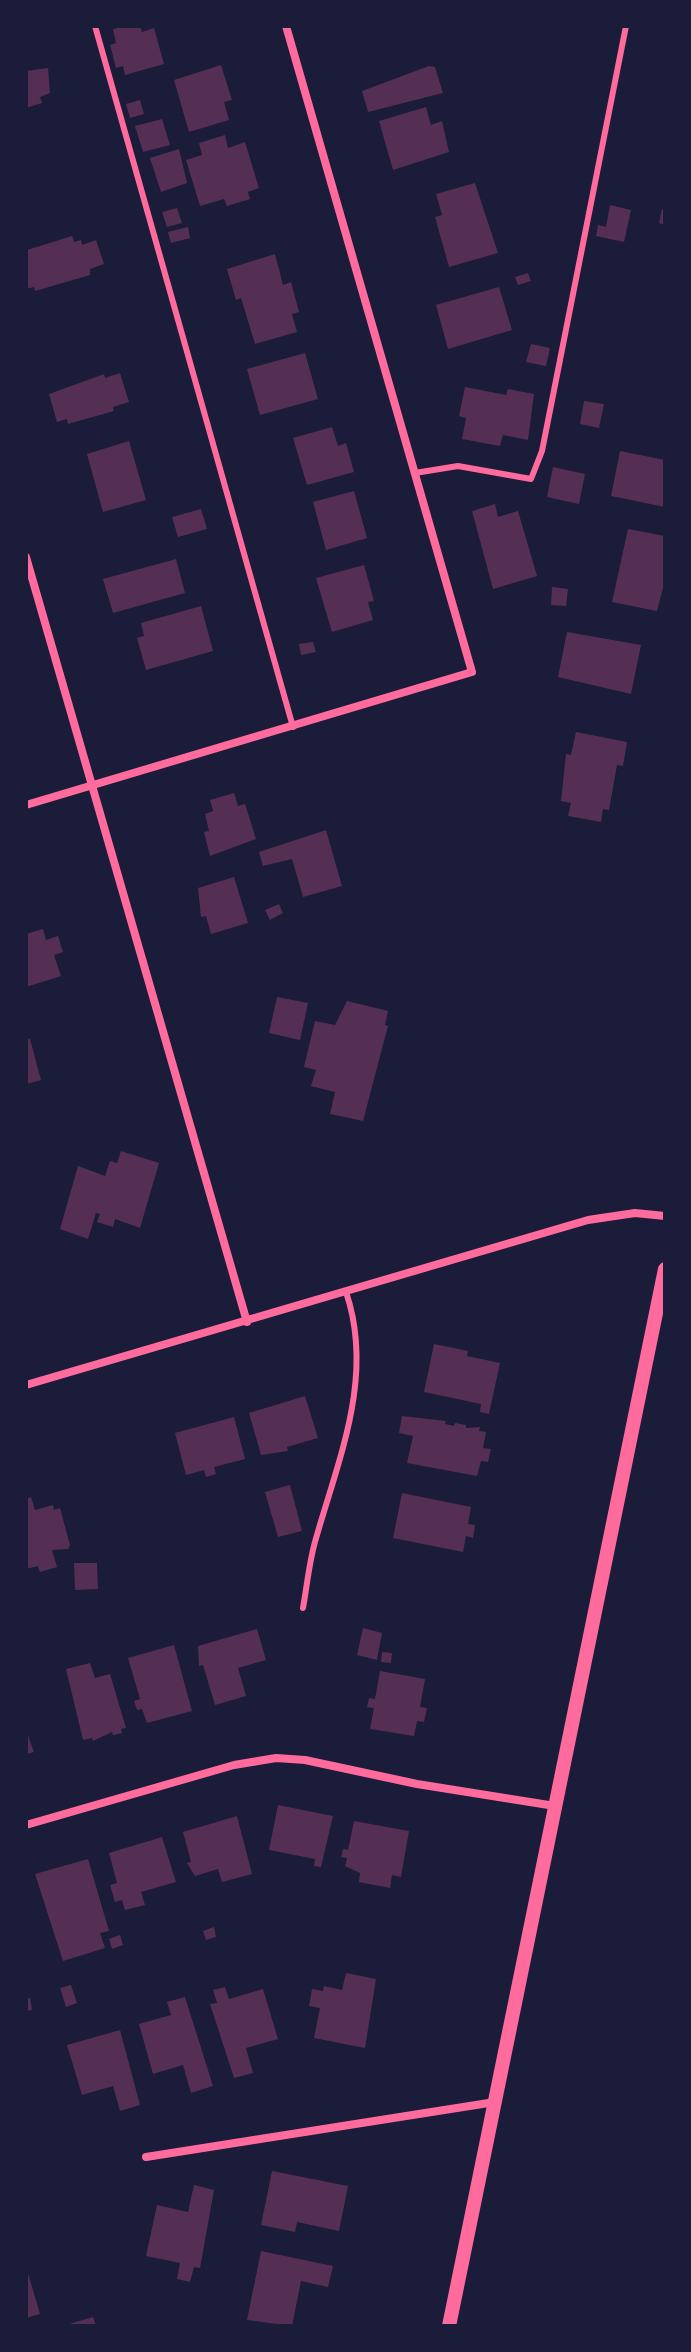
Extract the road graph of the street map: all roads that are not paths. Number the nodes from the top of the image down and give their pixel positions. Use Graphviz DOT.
graph roads {
  1 [pos="95,26"];
  2 [pos="286,26"];
  3 [pos="626,26"];
  4 [pos="415,473"];
  5 [pos="26,557"];
  6 [pos="30,584"];
  7 [pos="293,727"];
  8 [pos="92,786"];
  9 [pos="26,805"];
  10 [pos="665,1216"];
  11 [pos="665,1269"];
  12 [pos="346,1292"];
  13 [pos="247,1322"];
  14 [pos="26,1385"];
  15 [pos="303,1608"];
  16 [pos="555,1806"];
  17 [pos="26,1825"];
  18 [pos="495,2102"];
  19 [pos="146,2157"];
  20 [pos="449,2326"];
  1 -- 7 [label="lane"];
  2 -- 4 [label="street"];
  3 -- 4 [label="lane"];
  4 -- 7 [label="street"];
  5 -- 6 [label="street"];
  6 -- 8 [label="street"];
  7 -- 8 [label="street"];
  8 -- 9 [label="street"];
  8 -- 13 [label="street"];
  10 -- 12 [label="street"];
  11 -- 16 [label="street"];
  12 -- 13 [label="street"];
  12 -- 15 [label="lane"];
  13 -- 14 [label="street"];
  16 -- 17 [label="street"];
  16 -- 18 [label="street"];
  18 -- 19 [label="street"];
  18 -- 20 [label="street"];
}
